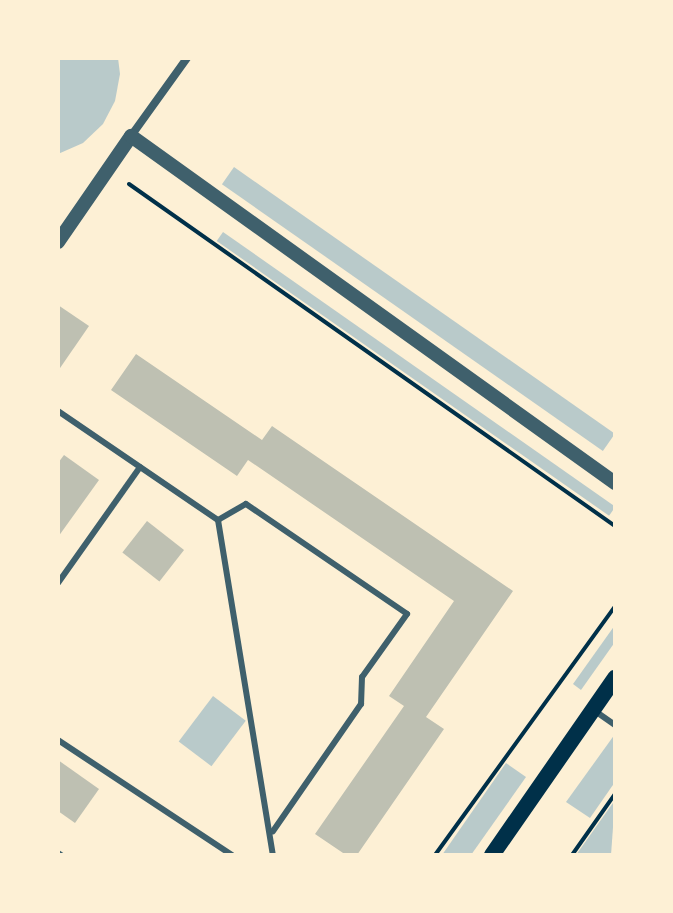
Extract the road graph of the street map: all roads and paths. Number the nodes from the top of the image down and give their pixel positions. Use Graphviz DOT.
graph roads {
  1 [pos="187,58"];
  2 [pos="131,136"];
  3 [pos="129,184"];
  4 [pos="60,236"];
  5 [pos="59,413"];
  6 [pos="140,467"];
  7 [pos="615,483"];
  8 [pos="218,520"];
  9 [pos="615,526"];
  10 [pos="58,583"];
  11 [pos="615,606"];
  12 [pos="615,678"];
  13 [pos="593,709"];
  14 [pos="615,725"];
  15 [pos="58,740"];
  16 [pos="615,794"];
  17 [pos="273,831"];
  18 [pos="232,855"];
  19 [pos="273,855"];
  20 [pos="435,855"];
  21 [pos="492,855"];
  22 [pos="572,855"];
  1 -- 2 [label="street"];
  2 -- 4 [label="street"];
  2 -- 7 [label="street"];
  3 -- 9 [label="path"];
  5 -- 6 [label="lane"];
  6 -- 8 [label="lane"];
  6 -- 10 [label="lane"];
  8 -- 17 [label="lane"];
  8 -- 17 [label="lane"];
  11 -- 20 [label="path"];
  12 -- 13 [label="main road"];
  13 -- 14 [label="lane"];
  13 -- 21 [label="main road"];
  15 -- 18 [label="lane"];
  16 -- 22 [label="path"];
  17 -- 19 [label="lane"];
}
